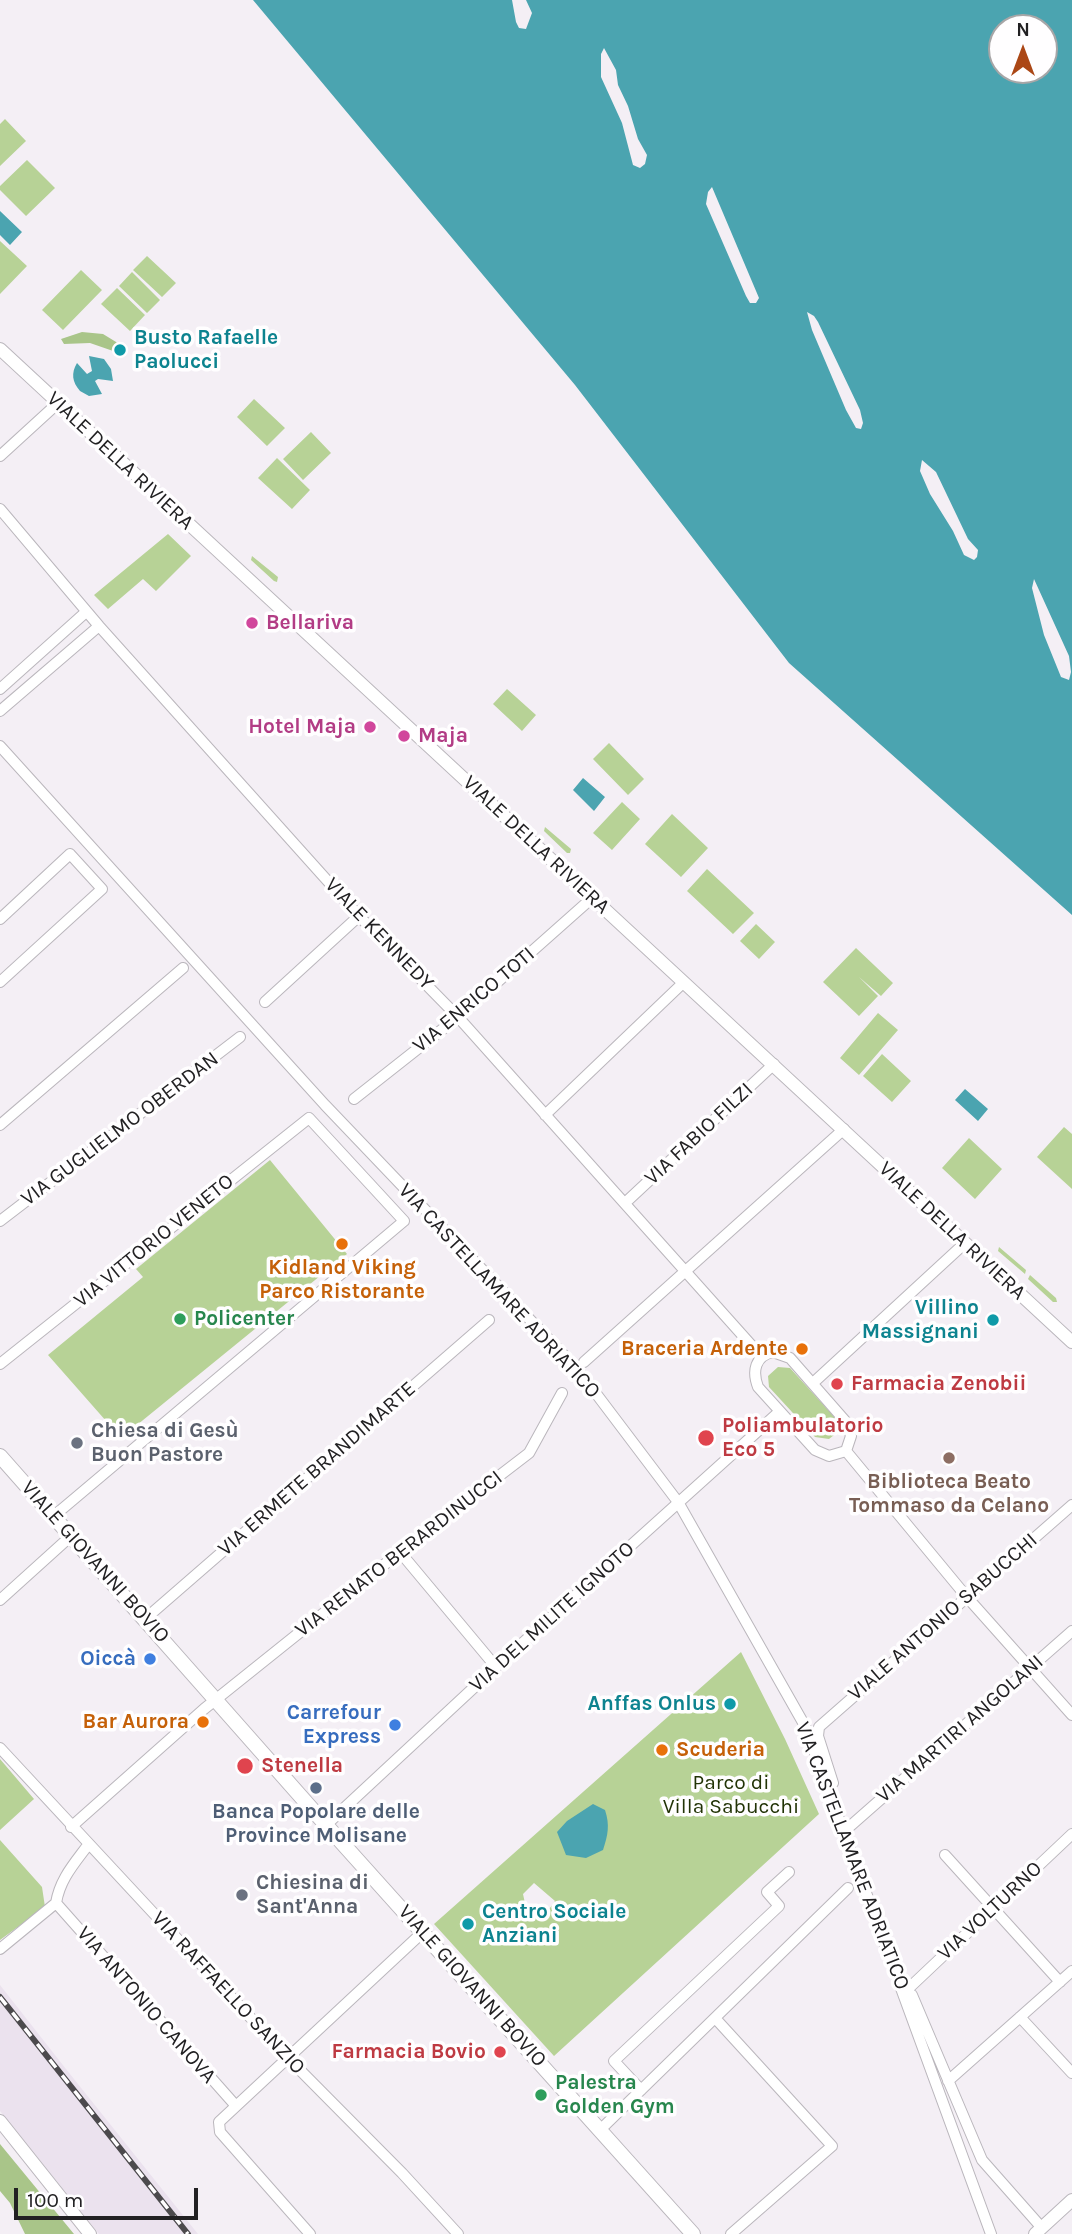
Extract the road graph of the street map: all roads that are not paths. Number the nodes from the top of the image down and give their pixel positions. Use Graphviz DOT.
graph roads {
  1 [pos="0,349"];
  2 [pos="58,403"];
  3 [pos="0,456"];
  4 [pos="0,509"];
  5 [pos="86,612"];
  6 [pos="99,626"];
  7 [pos="0,689"];
  8 [pos="0,711"];
  9 [pos="0,746"];
  10 [pos="592,898"];
  11 [pos="359,916"];
  12 [pos="0,919"];
  13 [pos="183,968"];
  14 [pos="0,982"];
  15 [pos="684,982"];
  16 [pos="264,1002"];
  17 [pos="458,1017"];
  18 [pos="240,1037"];
  19 [pos="774,1064"];
  20 [pos="354,1099"];
  21 [pos="545,1115"];
  22 [pos="0,1125"];
  23 [pos="844,1129"];
  24 [pos="625,1203"];
  25 [pos="0,1221"];
  26 [pos="965,1243"];
  27 [pos="686,1270"];
  28 [pos="489,1321"];
  29 [pos="1072,1342"];
  30 [pos="761,1356"];
  31 [pos="584,1362"];
  32 [pos="0,1364"];
  33 [pos="813,1383"];
  34 [pos="562,1393"];
  35 [pos="779,1412"];
  36 [pos="846,1451"];
  37 [pos="0,1456"];
  38 [pos="678,1502"];
  39 [pos="1072,1505"];
  40 [pos="55,1516"];
  41 [pos="72,1535"];
  42 [pos="400,1552"];
  43 [pos="966,1596"];
  44 [pos="0,1600"];
  45 [pos="145,1619"];
  46 [pos="1072,1631"];
  47 [pos="496,1667"];
  48 [pos="1031,1668"];
  49 [pos="217,1699"];
  50 [pos="1072,1715"];
  51 [pos="0,1748"];
  52 [pos="326,1825"];
  53 [pos="71,1827"];
  54 [pos="848,1828"];
  55 [pos="1072,1834"];
  56 [pos="89,1845"];
  57 [pos="945,1855"];
  58 [pos="789,1872"];
  59 [pos="848,1888"];
  60 [pos="56,1903"];
  61 [pos="991,1908"];
  62 [pos="423,1933"];
  63 [pos="0,1950"];
  64 [pos="1072,1971"];
  65 [pos="1060,1982"];
  66 [pos="909,1987"];
  67 [pos="1020,2017"];
  68 [pos="715,2018"];
  69 [pos="288,2058"];
  70 [pos="1072,2073"];
  71 [pos="948,2081"];
  72 [pos="641,2090"];
  73 [pos="236,2106"];
  74 [pos="0,2121"];
  75 [pos="600,2130"];
  76 [pos="1072,2202"];
  77 [pos="686,2232"];
  78 [pos="1042,2232"];
  79 [pos="90,2234"];
  80 [pos="310,2234"];
  81 [pos="458,2234"];
  82 [pos="732,2234"];
  83 [pos="991,2234"];
  1 -- 2 [label="street, VIALE DELLA RIVIERA"];
  2 -- 3 [label="street"];
  2 -- 10 [label="street, VIALE DELLA RIVIERA"];
  4 -- 5 [label="street, VIALE KENNEDY"];
  5 -- 6 [label="street, VIALE KENNEDY"];
  5 -- 7 [label="street"];
  6 -- 8 [label="street"];
  6 -- 11 [label="street, VIALE KENNEDY"];
  9 -- 38 [label="street, VIA CASTELLAMARE ADRIATICO"];
  10 -- 15 [label="street, VIALE DELLA RIVIERA"];
  10 -- 17 [label="street, VIA ENRICO TOTI"];
  11 -- 16 [label="street"];
  11 -- 17 [label="street, VIALE KENNEDY"];
  12 -- 14 [label="street"];
  13 -- 22 [label="street"];
  15 -- 19 [label="street, VIALE DELLA RIVIERA"];
  15 -- 21 [label="street"];
  17 -- 20 [label="street, VIA ENRICO TOTI"];
  17 -- 21 [label="street, VIALE KENNEDY"];
  18 -- 25 [label="street, VIA GUGLIELMO OBERDAN"];
  19 -- 23 [label="street, VIALE DELLA RIVIERA"];
  19 -- 24 [label="street, VIA FABIO FILZI"];
  21 -- 24 [label="street, VIALE KENNEDY"];
  23 -- 26 [label="street, VIALE DELLA RIVIERA"];
  23 -- 27 [label="street"];
  24 -- 27 [label="street, VIALE KENNEDY"];
  26 -- 29 [label="street, VIALE DELLA RIVIERA"];
  26 -- 33 [label="street"];
  27 -- 30 [label="street, VIALE KENNEDY"];
  27 -- 31 [label="street"];
  28 -- 45 [label="street, VIA ERMETE BRANDIMARTE"];
  30 -- 33 [label="street"];
  30 -- 35 [label="street"];
  32 -- 40 [label="street, VIA VITTORIO VENETO"];
  33 -- 36 [label="street"];
  34 -- 42 [label="street, VIA RENATO BERARDINUCCI"];
  35 -- 36 [label="street"];
  35 -- 38 [label="street, VIA DEL MILITE IGNOTO"];
  36 -- 43 [label="street"];
  37 -- 40 [label="main road, VIALE GIOVANNI BOVIO"];
  38 -- 47 [label="street, VIA DEL MILITE IGNOTO"];
  38 -- 83 [label="street, VIA CASTELLAMARE ADRIATICO"];
  39 -- 43 [label="street, VIALE ANTONIO SABUCCHI"];
  40 -- 41 [label="main road, VIALE GIOVANNI BOVIO"];
  41 -- 44 [label="street"];
  41 -- 45 [label="main road, VIALE GIOVANNI BOVIO"];
  42 -- 47 [label="street"];
  42 -- 49 [label="street, VIA RENATO BERARDINUCCI"];
  43 -- 48 [label="street"];
  43 -- 54 [label="street, VIALE ANTONIO SABUCCHI"];
  45 -- 49 [label="main road, VIALE GIOVANNI BOVIO"];
  46 -- 48 [label="street, VIA MARTIRI ANGOLANI"];
  47 -- 52 [label="street, VIA DEL MILITE IGNOTO"];
  48 -- 50 [label="street"];
  48 -- 54 [label="street, VIA MARTIRI ANGOLANI"];
  49 -- 52 [label="main road, VIALE GIOVANNI BOVIO"];
  49 -- 53 [label="street, VIA RENATO BERARDINUCCI"];
  51 -- 53 [label="street, VIA RAFFAELLO SANZIO"];
  52 -- 62 [label="main road, VIALE GIOVANNI BOVIO"];
  53 -- 56 [label="street, VIA RAFFAELLO SANZIO"];
  54 -- 66 [label="street"];
  55 -- 61 [label="street, VIA VOLTURNO"];
  56 -- 60 [label="street"];
  56 -- 69 [label="street, VIA RAFFAELLO SANZIO"];
  57 -- 61 [label="street"];
  58 -- 72 [label="street"];
  59 -- 68 [label="street"];
  60 -- 63 [label="street"];
  60 -- 73 [label="street, VIA ANTONIO CANOVA"];
  61 -- 65 [label="street"];
  61 -- 66 [label="street, VIA VOLTURNO"];
  62 -- 69 [label="street"];
  62 -- 75 [label="main road, VIALE GIOVANNI BOVIO"];
  64 -- 65 [label="street"];
  65 -- 67 [label="street"];
  66 -- 71 [label="street"];
  67 -- 70 [label="street"];
  67 -- 71 [label="street"];
  68 -- 72 [label="street"];
  68 -- 82 [label="street"];
  69 -- 73 [label="street"];
  69 -- 81 [label="street, VIA RAFFAELLO SANZIO"];
  71 -- 78 [label="street"];
  72 -- 75 [label="street"];
  73 -- 80 [label="street"];
  74 -- 79 [label="street"];
  75 -- 77 [label="main road, VIALE GIOVANNI BOVIO"];
  76 -- 78 [label="street"];
}
